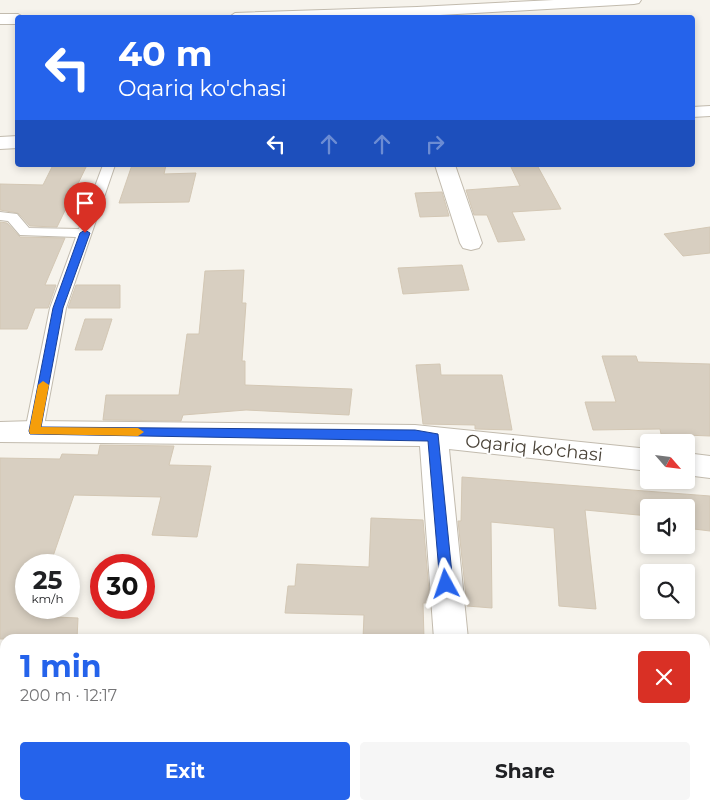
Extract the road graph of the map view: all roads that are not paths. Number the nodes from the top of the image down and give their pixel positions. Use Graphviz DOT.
graph roads {
  1 [pos="298,0"];
  2 [pos="634,0"];
  3 [pos="298,15"];
  4 [pos="426,15"];
  5 [pos="0,19"];
  6 [pos="15,19"];
  7 [pos="710,111"];
  8 [pos="695,112"];
  9 [pos="15,142"];
  10 [pos="0,143"];
  11 [pos="108,167"];
  12 [pos="446,167"];
  13 [pos="0,216"];
  14 [pos="85,233"];
  15 [pos="471,243"];
  16 [pos="34,431"];
  17 [pos="0,432"];
  18 [pos="434,437"];
  19 [pos="640,459"];
  20 [pos="695,465"];
  21 [pos="710,467"];
  22 [pos="451,634"];
  1 -- 3 [label="street"];
  2 -- 4 [label="street"];
  5 -- 6 [label="street"];
  7 -- 8 [label="street"];
  9 -- 10 [label="street"];
  11 -- 14 [label="lane"];
  12 -- 15 [label="street"];
  13 -- 14 [label="lane"];
  14 -- 16 [label="lane"];
  16 -- 17 [label="street, Oqariq ko'chasi"];
  16 -- 18 [label="street, Oqariq ko'chasi"];
  18 -- 19 [label="street, Oqariq ko'chasi"];
  18 -- 22 [label="street"];
  20 -- 21 [label="street"];
}
